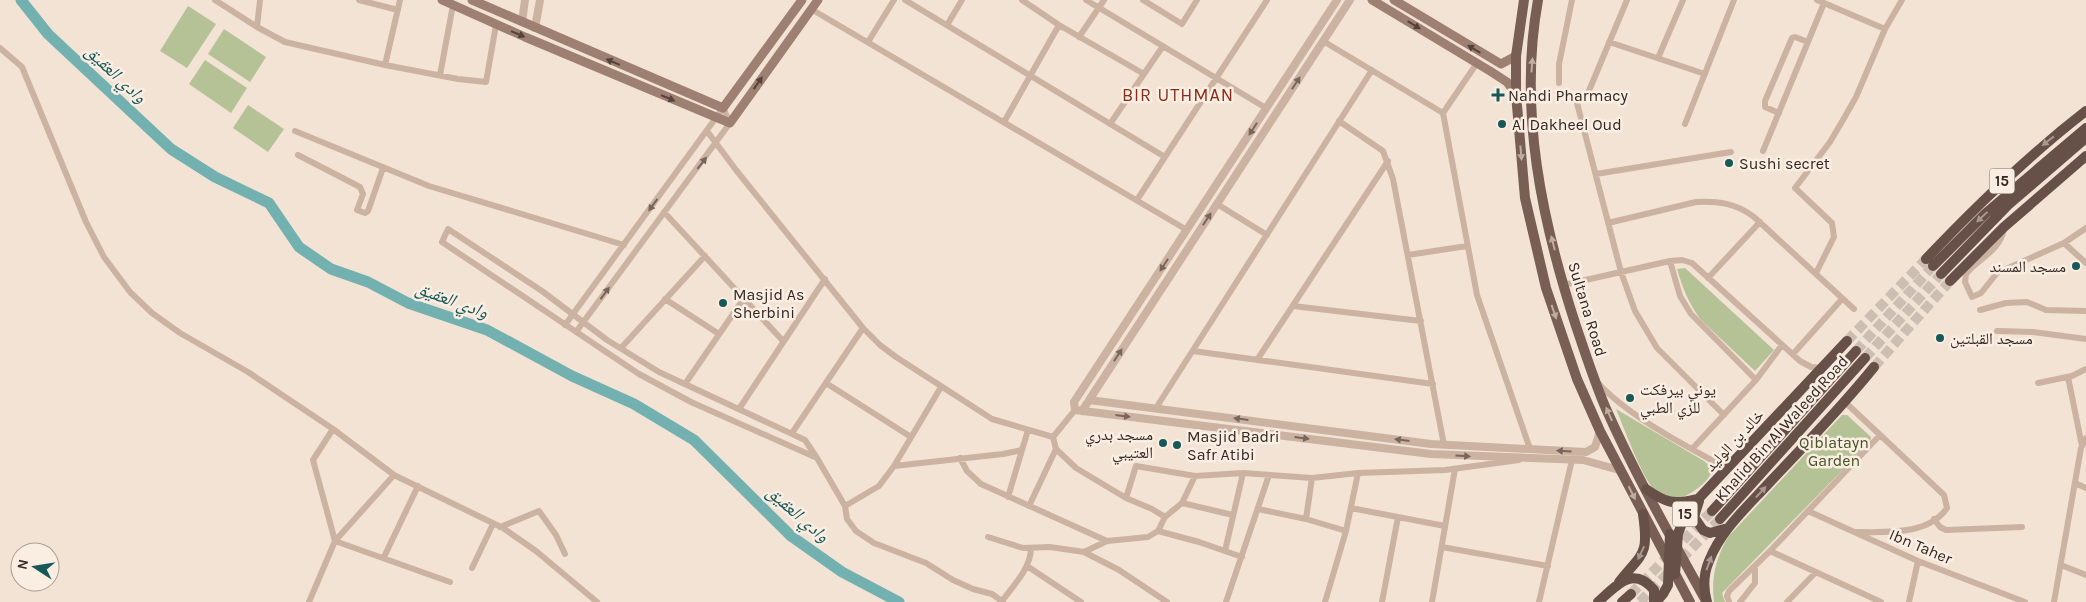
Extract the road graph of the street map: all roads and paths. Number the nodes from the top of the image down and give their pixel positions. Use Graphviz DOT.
graph roads {
  1 [pos="215,0"];
  2 [pos="260,0"];
  3 [pos="360,0"];
  4 [pos="400,0"];
  5 [pos="442,0"];
  6 [pos="472,0"];
  7 [pos="525,0"];
  8 [pos="540,0"];
  9 [pos="802,0"];
  10 [pos="818,0"];
  11 [pos="894,0"];
  12 [pos="905,0"];
  13 [pos="962,0"];
  14 [pos="1022,0"];
  15 [pos="1086,0"];
  16 [pos="1104,0"];
  17 [pos="1143,0"];
  18 [pos="1197,0"];
  19 [pos="1336,0"];
  20 [pos="1350,0"];
  21 [pos="1372,0"];
  22 [pos="1394,0"];
  23 [pos="1524,0"];
  24 [pos="1538,0"];
  25 [pos="1572,0"];
  26 [pos="1626,0"];
  27 [pos="1683,0"];
  28 [pos="1734,0"];
  29 [pos="1817,0"];
  30 [pos="1902,0"];
  31 [pos="1265,1"];
  32 [pos="1030,2"];
  33 [pos="1824,3"];
  34 [pos="453,5"];
  35 [pos="1099,8"];
  36 [pos="811,9"];
  37 [pos="398,10"];
  38 [pos="522,22"];
  39 [pos="496,25"];
  40 [pos="947,25"];
  41 [pos="1059,25"];
  42 [pos="257,28"];
  43 [pos="535,28"];
  44 [pos="1886,30"];
  45 [pos="1079,37"];
  46 [pos="1323,41"];
  47 [pos="868,42"];
  48 [pos="1609,42"];
  49 [pos="1808,42"];
  50 [pos="1163,46"];
  51 [pos="0,48"];
  52 [pos="1516,56"];
  53 [pos="1658,58"];
  54 [pos="1477,63"];
  55 [pos="385,65"];
  56 [pos="1372,70"];
  57 [pos="1144,74"];
  58 [pos="1705,74"];
  59 [pos="440,75"];
  60 [pos="1031,76"];
  61 [pos="1216,78"];
  62 [pos="1559,84"];
  63 [pos="1588,92"];
  64 [pos="1516,94"];
  65 [pos="1577,103"];
  66 [pos="722,108"];
  67 [pos="1266,108"];
  68 [pos="2086,111"];
  69 [pos="1444,113"];
  70 [pos="1779,113"];
  71 [pos="716,118"];
  72 [pos="1339,121"];
  73 [pos="1004,122"];
  74 [pos="730,123"];
  75 [pos="1110,124"];
  76 [pos="1685,124"];
  77 [pos="2086,128"];
  78 [pos="294,131"];
  79 [pos="707,131"];
  80 [pos="2086,138"];
  81 [pos="717,143"];
  82 [pos="1763,151"];
  83 [pos="1731,152"];
  84 [pos="298,155"];
  85 [pos="2086,156"];
  86 [pos="1165,157"];
  87 [pos="1388,162"];
  88 [pos="383,168"];
  89 [pos="1596,174"];
  90 [pos="1137,200"];
  91 [pos="1217,204"];
  92 [pos="664,212"];
  93 [pos="1608,222"];
  94 [pos="1760,222"];
  95 [pos="2004,227"];
  96 [pos="2086,229"];
  97 [pos="1187,230"];
  98 [pos="1267,235"];
  99 [pos="2064,243"];
  100 [pos="624,245"];
  101 [pos="1467,246"];
  102 [pos="1408,255"];
  103 [pos="705,256"];
  104 [pos="1670,261"];
  105 [pos="2086,263"];
  106 [pos="1621,272"];
  107 [pos="1816,273"];
  108 [pos="1941,274"];
  109 [pos="1708,278"];
  110 [pos="825,279"];
  111 [pos="1950,281"];
  112 [pos="1563,285"];
  113 [pos="744,298"];
  114 [pos="665,299"];
  115 [pos="1842,299"];
  116 [pos="1293,306"];
  117 [pos="1854,309"];
  118 [pos="1980,310"];
  119 [pos="2086,310"];
  120 [pos="573,315"];
  121 [pos="1421,321"];
  122 [pos="583,323"];
  123 [pos="565,325"];
  124 [pos="864,328"];
  125 [pos="1997,331"];
  126 [pos="576,332"];
  127 [pos="719,334"];
  128 [pos="2086,339"];
  129 [pos="784,341"];
  130 [pos="1847,341"];
  131 [pos="1782,345"];
  132 [pos="621,348"];
  133 [pos="1193,351"];
  134 [pos="1856,351"];
  135 [pos="1793,354"];
  136 [pos="1865,358"];
  137 [pos="1256,360"];
  138 [pos="1874,367"];
  139 [pos="1821,368"];
  140 [pos="2086,369"];
  141 [pos="2068,377"];
  142 [pos="1595,380"];
  143 [pos="1756,380"];
  144 [pos="826,383"];
  145 [pos="2038,383"];
  146 [pos="686,384"];
  147 [pos="1433,384"];
  148 [pos="941,387"];
  149 [pos="1089,400"];
  150 [pos="1845,402"];
  151 [pos="1156,408"];
  152 [pos="739,409"];
  153 [pos="1078,411"];
  154 [pos="1724,414"];
  155 [pos="333,430"];
  156 [pos="1028,430"];
  157 [pos="1600,431"];
  158 [pos="792,433"];
  159 [pos="1880,435"];
  160 [pos="911,437"];
  161 [pos="1053,437"];
  162 [pos="2086,438"];
  163 [pos="1444,445"];
  164 [pos="2083,448"];
  165 [pos="1056,449"];
  166 [pos="1530,449"];
  167 [pos="1692,449"];
  168 [pos="1022,450"];
  169 [pos="817,458"];
  170 [pos="960,458"];
  171 [pos="1530,458"];
  172 [pos="1572,460"];
  173 [pos="894,466"];
  174 [pos="1455,469"];
  175 [pos="1728,469"];
  176 [pos="1619,470"];
  177 [pos="1244,473"];
  178 [pos="1358,473"];
  179 [pos="394,475"];
  180 [pos="1269,475"];
  181 [pos="1195,476"];
  182 [pos="1312,478"];
  183 [pos="2075,483"];
  184 [pos="418,486"];
  185 [pos="2086,488"];
  186 [pos="1646,489"];
  187 [pos="1008,497"];
  188 [pos="1126,498"];
  189 [pos="1699,498"];
  190 [pos="1182,502"];
  191 [pos="845,506"];
  192 [pos="1029,506"];
  193 [pos="1351,508"];
  194 [pos="1258,509"];
  195 [pos="1712,511"];
  196 [pos="1808,511"];
  197 [pos="1643,514"];
  198 [pos="1233,515"];
  199 [pos="1165,517"];
  200 [pos="1398,517"];
  201 [pos="1306,519"];
  202 [pos="1720,519"];
  203 [pos="1934,519"];
  204 [pos="497,525"];
  205 [pos="1445,526"];
  206 [pos="2022,527"];
  207 [pos="1728,528"];
  208 [pos="1346,530"];
  209 [pos="1158,531"];
  210 [pos="1854,532"];
  211 [pos="1670,534"];
  212 [pos="988,537"];
  213 [pos="335,541"];
  214 [pos="1108,541"];
  215 [pos="1442,547"];
  216 [pos="1031,548"];
  217 [pos="1677,548"];
  218 [pos="1225,551"];
  219 [pos="1770,551"];
  220 [pos="1084,552"];
  221 [pos="565,554"];
  222 [pos="1242,556"];
  223 [pos="384,558"];
  224 [pos="1918,561"];
  225 [pos="1669,564"];
  226 [pos="2060,565"];
  227 [pos="1027,566"];
  228 [pos="1548,566"];
  229 [pos="1755,566"];
  230 [pos="472,568"];
  231 [pos="1816,572"];
  232 [pos="1675,574"];
  233 [pos="2086,575"];
  234 [pos="450,582"];
  235 [pos="1618,584"];
  236 [pos="1631,594"];
  237 [pos="2009,599"];
  238 [pos="309,602"];
  239 [pos="597,602"];
  240 [pos="1003,602"];
  241 [pos="1081,602"];
  242 [pos="1167,602"];
  243 [pos="1226,602"];
  244 [pos="1325,602"];
  245 [pos="1382,602"];
  246 [pos="1432,602"];
  247 [pos="1539,602"];
  248 [pos="1598,602"];
  249 [pos="1622,602"];
  250 [pos="1655,602"];
  251 [pos="1690,602"];
  252 [pos="1707,602"];
  253 [pos="1729,602"];
  254 [pos="1740,602"];
  255 [pos="1787,602"];
  256 [pos="1881,602"];
  257 [pos="1909,602"];
  258 [pos="2025,602"];
  259 [pos="2054,602"];
  1 -- 42 [label="street"];
  2 -- 42 [label="street"];
  3 -- 37 [label="street"];
  4 -- 37 [label="street"];
  5 -- 34 [label="main road"];
  6 -- 38 [label="main road"];
  7 -- 38 [label="street"];
  8 -- 43 [label="street"];
  9 -- 66 [label="main road"];
  10 -- 36 [label="main road"];
  11 -- 47 [label="street"];
  12 -- 40 [label="street"];
  13 -- 40 [label="street"];
  14 -- 32 [label="street"];
  15 -- 35 [label="street"];
  16 -- 35 [label="street"];
  17 -- 18 [label="street"];
  19 -- 67 [label="street"];
  20 -- 46 [label="street"];
  21 -- 54 [label="main road, one-way"];
  52 -- 22 [label="main road, one-way"];
  23 -- 52 [label="main road, Sultana Road"];
  112 -- 24 [label="main road, Sultana Road, one-way"];
  25 -- 62 [label="street"];
  26 -- 48 [label="street"];
  27 -- 53 [label="street"];
  28 -- 58 [label="street"];
  29 -- 33 [label="street"];
  30 -- 44 [label="street"];
  31 -- 61 [label="street"];
  32 -- 41 [label="street"];
  33 -- 44 [label="street"];
  33 -- 49 [label="street"];
  34 -- 39 [label="main road"];
  34 -- 59 [label="street"];
  35 -- 45 [label="street"];
  35 -- 50 [label="street"];
  36 -- 47 [label="street"];
  74 -- 36 [label="main road, one-way"];
  37 -- 55 [label="street"];
  38 -- 43 [label="main road"];
  39 -- 59 [label="street"];
  39 -- 71 [label="main road, one-way"];
  40 -- 60 [label="street"];
  41 -- 45 [label="street"];
  41 -- 60 [label="street"];
  42 -- 55 [label="street"];
  66 -- 43 [label="main road, one-way"];
  44 -- 107 [label="street"];
  45 -- 57 [label="street"];
  46 -- 56 [label="street"];
  91 -- 46 [label="street, one-way"];
  47 -- 73 [label="street"];
  48 -- 53 [label="street"];
  48 -- 63 [label="street"];
  49 -- 70 [label="street"];
  49 -- 70 [label="street"];
  50 -- 57 [label="street"];
  50 -- 61 [label="street"];
  51 -- 155 [label="street"];
  52 -- 64 [label="main road, Sultana Road"];
  53 -- 58 [label="street"];
  54 -- 64 [label="main road"];
  54 -- 69 [label="street"];
  55 -- 59 [label="street"];
  56 -- 69 [label="street"];
  56 -- 72 [label="street"];
  57 -- 75 [label="street"];
  58 -- 76 [label="street"];
  60 -- 73 [label="street"];
  60 -- 75 [label="street"];
  61 -- 67 [label="street"];
  61 -- 86 [label="street"];
  64 -- 157 [label="main road, Sultana Road, one-way"];
  65 -- 89 [label="street"];
  66 -- 71 [label="street"];
  66 -- 74 [label="street"];
  67 -- 97 [label="street, one-way"];
  68 -- 77 [label="highway, 15"];
  69 -- 101 [label="street"];
  70 -- 82 [label="street"];
  71 -- 74 [label="main road"];
  71 -- 79 [label="street"];
  72 -- 87 [label="street"];
  72 -- 98 [label="street"];
  73 -- 90 [label="street"];
  74 -- 81 [label="street"];
  75 -- 86 [label="street"];
  78 -- 88 [label="street"];
  79 -- 81 [label="street"];
  79 -- 100 [label="street, one-way"];
  80 -- 108 [label="highway"];
  92 -- 81 [label="street, one-way"];
  81 -- 110 [label="street"];
  83 -- 89 [label="street"];
  84 -- 88 [label="street"];
  85 -- 95 [label="highway, 15"];
  86 -- 90 [label="street"];
  87 -- 102 [label="street"];
  87 -- 116 [label="street"];
  88 -- 100 [label="street"];
  89 -- 93 [label="street"];
  90 -- 97 [label="street"];
  91 -- 98 [label="street"];
  149 -- 91 [label="street, one-way"];
  92 -- 103 [label="street"];
  122 -- 92 [label="street, one-way"];
  93 -- 94 [label="street"];
  93 -- 106 [label="street"];
  94 -- 107 [label="street"];
  94 -- 109 [label="street"];
  95 -- 99 [label="street"];
  95 -- 111 [label="highway, 15"];
  96 -- 99 [label="street"];
  97 -- 153 [label="street, one-way"];
  98 -- 133 [label="street"];
  99 -- 105 [label="street"];
  100 -- 120 [label="street"];
  101 -- 102 [label="street"];
  101 -- 166 [label="street"];
  102 -- 121 [label="street"];
  103 -- 113 [label="street"];
  103 -- 114 [label="street"];
  104 -- 106 [label="street"];
  104 -- 109 [label="street"];
  104 -- 143 [label="street"];
  106 -- 112 [label="street"];
  106 -- 154 [label="street"];
  107 -- 115 [label="street"];
  109 -- 131 [label="street"];
  110 -- 124 [label="street"];
  110 -- 129 [label="street"];
  112 -- 142 [label="main road, Sultana Road"];
  113 -- 127 [label="street"];
  113 -- 129 [label="street"];
  114 -- 127 [label="street"];
  114 -- 132 [label="street"];
  115 -- 117 [label="street"];
  115 -- 135 [label="street"];
  116 -- 121 [label="street"];
  116 -- 137 [label="street"];
  118 -- 119 [label="street"];
  120 -- 122 [label="street"];
  120 -- 123 [label="street"];
  120 -- 123 [label="street"];
  121 -- 147 [label="street"];
  122 -- 126 [label="street"];
  122 -- 132 [label="street"];
  123 -- 126 [label="street"];
  124 -- 144 [label="street"];
  124 -- 148 [label="street"];
  125 -- 128 [label="street"];
  126 -- 169 [label="street"];
  127 -- 146 [label="street"];
  129 -- 152 [label="street"];
  130 -- 139 [label="highway, خالد بن الوليد / 15"];
  131 -- 135 [label="street"];
  131 -- 143 [label="street"];
  132 -- 146 [label="street"];
  133 -- 137 [label="street"];
  133 -- 151 [label="street"];
  134 -- 195 [label="highway, Khalid Bin Al Waleed Road"];
  135 -- 139 [label="street"];
  136 -- 202 [label="highway, Khalid Bin Al Waleed Road"];
  137 -- 147 [label="street"];
  138 -- 150 [label="highway"];
  139 -- 175 [label="highway, خالد بن الوليد / 15"];
  140 -- 141 [label="street"];
  141 -- 145 [label="street"];
  141 -- 164 [label="street"];
  142 -- 167 [label="street"];
  186 -- 142 [label="main road, Sultana Road, one-way"];
  143 -- 154 [label="street"];
  144 -- 158 [label="street"];
  144 -- 160 [label="street"];
  146 -- 152 [label="street"];
  147 -- 163 [label="street"];
  148 -- 156 [label="street"];
  148 -- 160 [label="street"];
  149 -- 151 [label="street"];
  149 -- 153 [label="street"];
  150 -- 159 [label="street"];
  207 -- 150 [label="highway, one-way"];
  163 -- 151 [label="street, one-way"];
  152 -- 158 [label="street"];
  153 -- 161 [label="street"];
  153 -- 171 [label="street, one-way"];
  154 -- 167 [label="street"];
  155 -- 179 [label="street"];
  155 -- 213 [label="street"];
  156 -- 161 [label="street"];
  156 -- 168 [label="street"];
  157 -- 166 [label="street, one-way"];
  157 -- 176 [label="main road, Sultana Road"];
  158 -- 169 [label="street"];
  159 -- 196 [label="street"];
  159 -- 203 [label="street"];
  160 -- 173 [label="street"];
  161 -- 165 [label="street"];
  162 -- 164 [label="street"];
  163 -- 166 [label="street"];
  164 -- 183 [label="street"];
  165 -- 188 [label="street"];
  165 -- 192 [label="street"];
  167 -- 175 [label="street"];
  168 -- 170 [label="street"];
  168 -- 187 [label="street"];
  169 -- 191 [label="street"];
  170 -- 173 [label="street"];
  170 -- 187 [label="street"];
  171 -- 172 [label="street"];
  171 -- 174 [label="street"];
  172 -- 176 [label="street"];
  172 -- 228 [label="street"];
  173 -- 191 [label="street"];
  174 -- 178 [label="street"];
  174 -- 205 [label="street"];
  175 -- 189 [label="highway, خالد بن الوليد / 15"];
  176 -- 197 [label="main road, Sultana Road, one-way"];
  177 -- 180 [label="street"];
  177 -- 181 [label="street"];
  177 -- 198 [label="street"];
  178 -- 182 [label="street"];
  178 -- 193 [label="street"];
  179 -- 184 [label="street"];
  179 -- 213 [label="street"];
  180 -- 182 [label="street"];
  180 -- 194 [label="street"];
  181 -- 188 [label="street"];
  181 -- 190 [label="street"];
  182 -- 201 [label="street"];
  183 -- 185 [label="street"];
  183 -- 226 [label="street"];
  184 -- 204 [label="street"];
  184 -- 223 [label="street"];
  186 -- 189 [label="highway"];
  186 -- 211 [label="main road, Sultana Road"];
  187 -- 192 [label="street"];
  188 -- 199 [label="street"];
  189 -- 207 [label="highway"];
  189 -- 217 [label="highway, خالد بن الوليد / 15"];
  190 -- 198 [label="street"];
  190 -- 199 [label="street"];
  191 -- 240 [label="street"];
  192 -- 214 [label="street"];
  193 -- 200 [label="street"];
  193 -- 208 [label="street"];
  194 -- 201 [label="street"];
  194 -- 222 [label="street"];
  196 -- 210 [label="street, Ibn Taher"];
  196 -- 219 [label="street"];
  197 -- 225 [label="main road, Sultana Road"];
  197 -- 235 [label="highway, one-way"];
  198 -- 218 [label="street"];
  199 -- 209 [label="street"];
  200 -- 205 [label="street"];
  200 -- 245 [label="street"];
  201 -- 208 [label="street"];
  203 -- 206 [label="street"];
  203 -- 210 [label="street"];
  204 -- 221 [label="street"];
  204 -- 230 [label="street"];
  204 -- 239 [label="street"];
  205 -- 215 [label="street"];
  252 -- 207 [label="highway, one-way"];
  208 -- 244 [label="street"];
  209 -- 214 [label="street"];
  209 -- 218 [label="street"];
  210 -- 224 [label="street, Ibn Taher"];
  211 -- 217 [label="main road, Sultana Road"];
  211 -- 225 [label="highway, 15"];
  212 -- 216 [label="street"];
  213 -- 223 [label="street"];
  213 -- 238 [label="street"];
  214 -- 220 [label="street"];
  215 -- 228 [label="street"];
  215 -- 246 [label="street"];
  216 -- 220 [label="street"];
  216 -- 227 [label="street"];
  217 -- 232 [label="highway, خالد بن الوليد / 15"];
  217 -- 252 [label="main road, Sultana Road"];
  218 -- 222 [label="street"];
  219 -- 229 [label="street"];
  219 -- 231 [label="street"];
  220 -- 242 [label="street"];
  222 -- 243 [label="street"];
  223 -- 234 [label="street"];
  224 -- 237 [label="street, Ibn Taher"];
  224 -- 257 [label="street"];
  225 -- 232 [label="main road, Sultana Road"];
  225 -- 250 [label="highway, 15"];
  226 -- 233 [label="street"];
  226 -- 259 [label="street"];
  227 -- 240 [label="street"];
  227 -- 241 [label="street"];
  228 -- 247 [label="street"];
  229 -- 253 [label="street"];
  229 -- 254 [label="street"];
  231 -- 255 [label="street"];
  231 -- 256 [label="street"];
  232 -- 251 [label="main road, Sultana Road"];
  235 -- 248 [label="highway"];
  235 -- 250 [label="highway"];
  236 -- 249 [label="highway"];
  237 -- 258 [label="street, Ibn Taher"];
}
